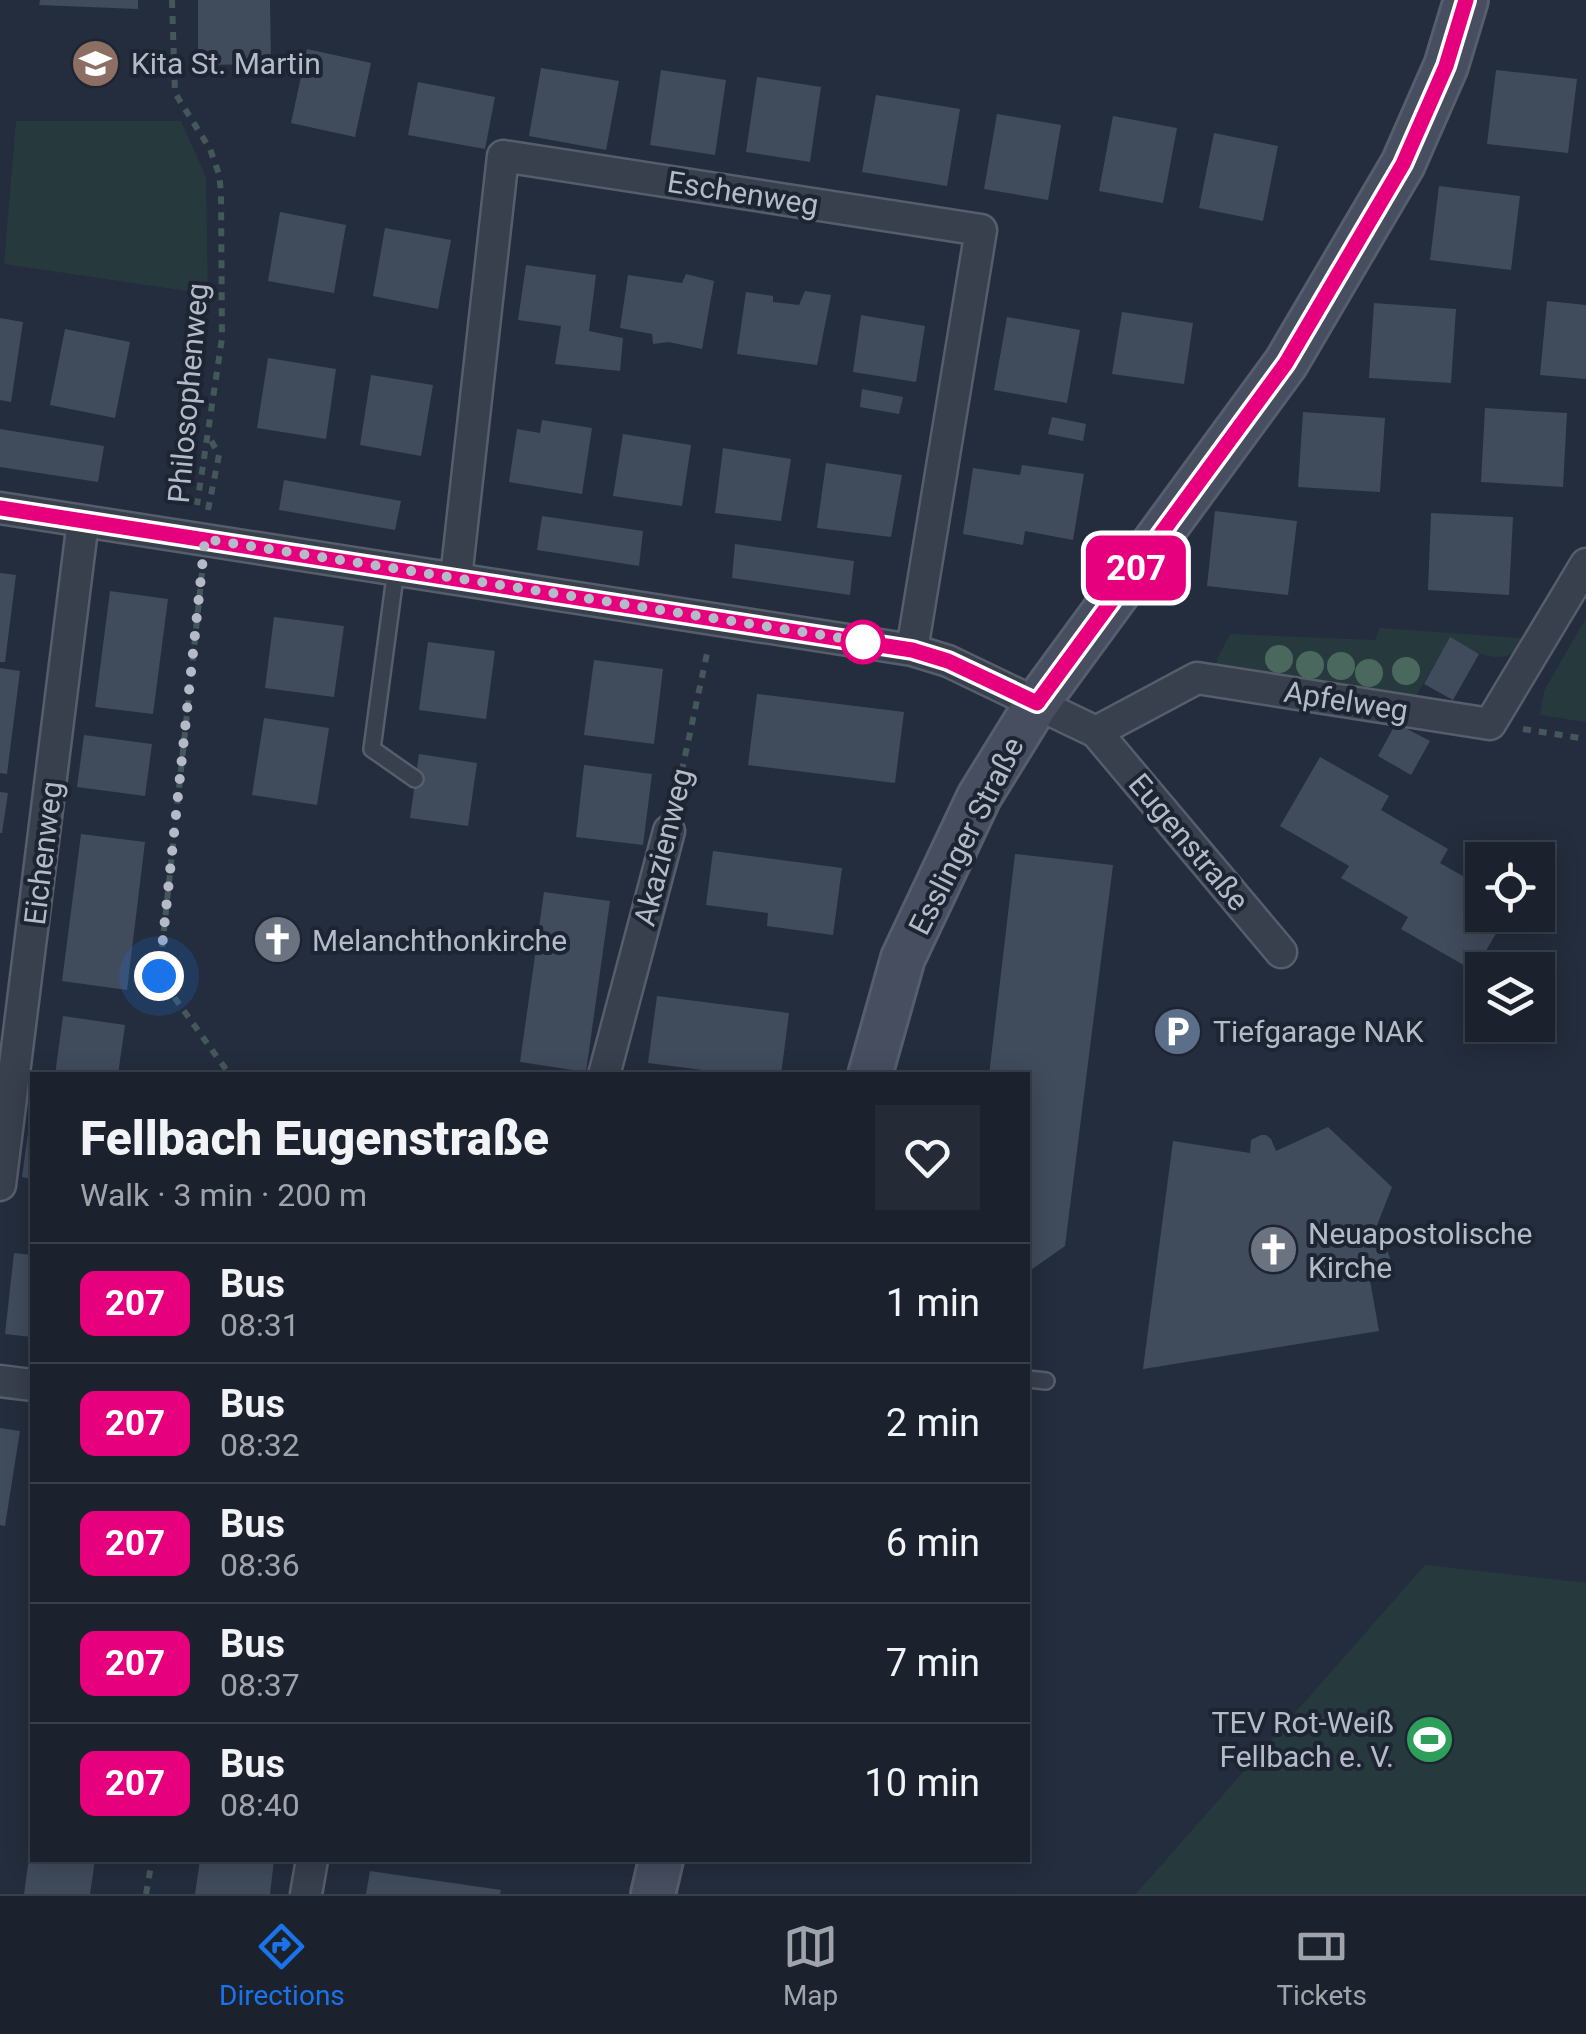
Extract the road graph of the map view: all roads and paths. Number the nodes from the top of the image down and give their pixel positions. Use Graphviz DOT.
graph roads {
  1 [pos="172,0"];
  2 [pos="1466,0"];
  3 [pos="208,435"];
  4 [pos="0,508"];
  5 [pos="83,521"];
  6 [pos="207,525"];
  7 [pos="1586,564"];
  8 [pos="396,569"];
  9 [pos="456,578"];
  10 [pos="714,618"];
  11 [pos="912,650"];
  12 [pos="1037,703"];
  13 [pos="1490,724"];
  14 [pos="1096,732"];
  15 [pos="1586,739"];
  16 [pos="416,779"];
  17 [pos="669,831"];
  18 [pos="1282,952"];
  19 [pos="228,1072"];
  20 [pos="605,1072"];
  21 [pos="871,1072"];
  22 [pos="0,1184"];
  23 [pos="1030,1379"];
  24 [pos="0,1381"];
  25 [pos="1046,1382"];
  26 [pos="30,1385"];
  27 [pos="152,1862"];
  28 [pos="312,1862"];
  29 [pos="661,1862"];
  30 [pos="146,1894"];
  31 [pos="306,1894"];
  32 [pos="653,1894"];
  1 -- 3 [label="path, Philosophenweg"];
  2 -- 12 [label="main road, Esslinger Straße"];
  3 -- 6 [label="path"];
  3 -- 6 [label="path, Philosophenweg"];
  4 -- 5 [label="street"];
  5 -- 6 [label="street"];
  5 -- 22 [label="street, Eichenweg"];
  6 -- 8 [label="street"];
  6 -- 19 [label="path, Philosophenweg"];
  7 -- 13 [label="street"];
  8 -- 9 [label="street"];
  8 -- 16 [label="lane"];
  9 -- 10 [label="street"];
  9 -- 11 [label="street, Eschenweg"];
  10 -- 11 [label="street"];
  10 -- 17 [label="path, Akazienweg"];
  11 -- 12 [label="street"];
  12 -- 14 [label="street"];
  12 -- 21 [label="main road, Esslinger Straße"];
  13 -- 14 [label="street, Apfelweg"];
  13 -- 15 [label="path"];
  14 -- 18 [label="street, Eugenstraße"];
  17 -- 20 [label="street, Akazienweg"];
  23 -- 25 [label="lane"];
  24 -- 26 [label="street"];
  27 -- 30 [label="path"];
  28 -- 31 [label="street"];
  29 -- 32 [label="main road"];
}
